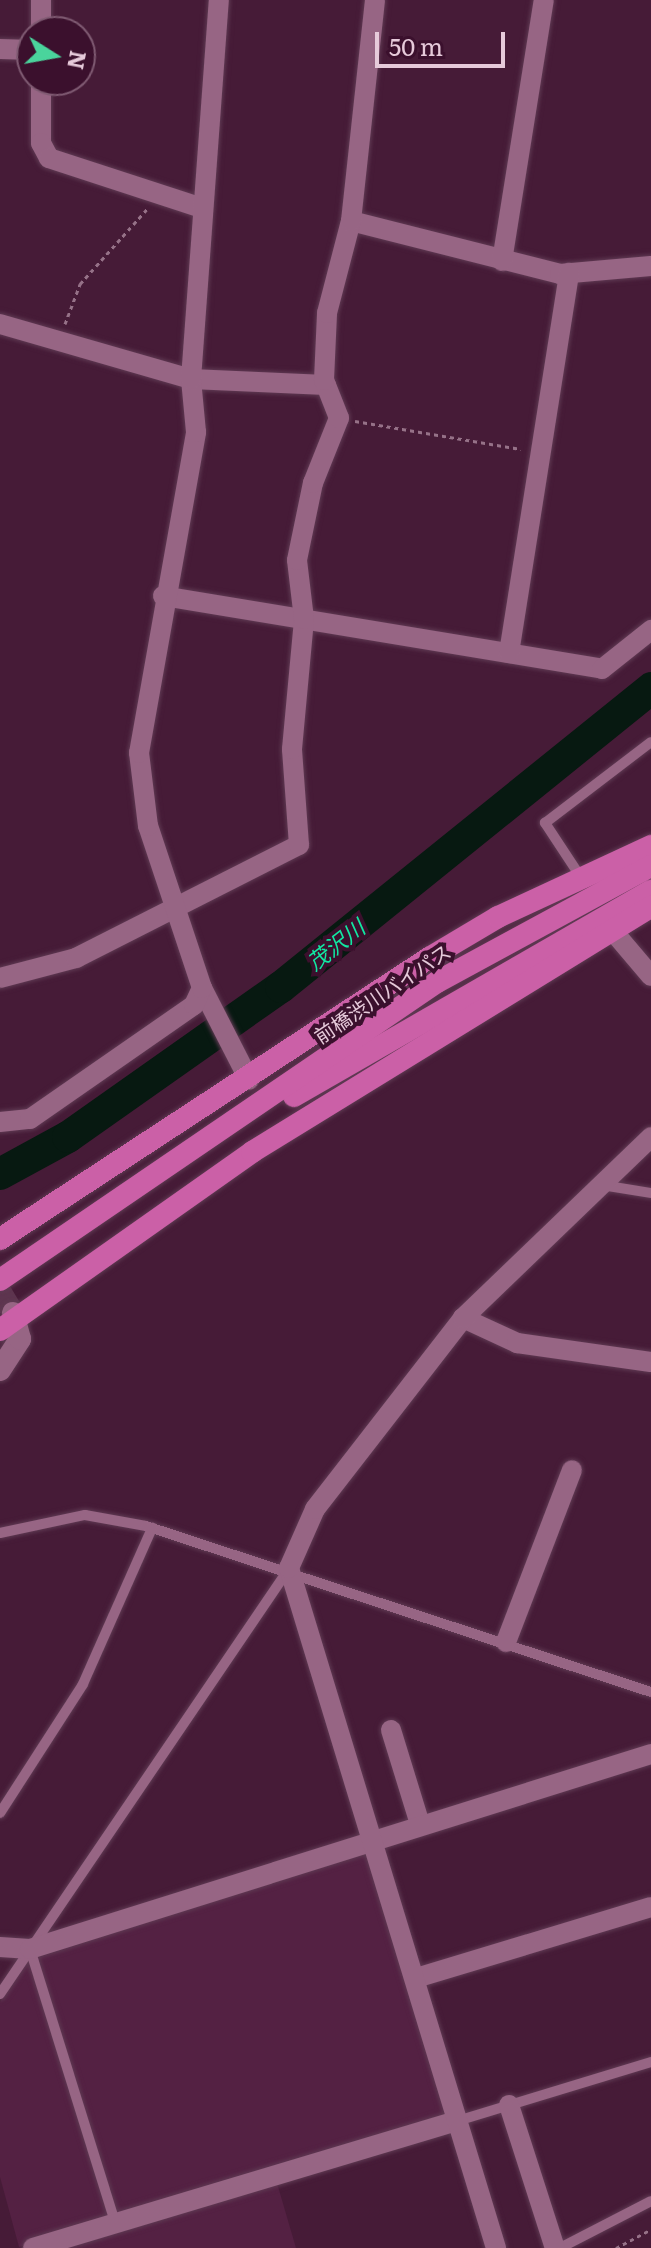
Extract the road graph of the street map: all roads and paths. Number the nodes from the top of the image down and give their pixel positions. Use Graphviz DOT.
graph roads {
  1 [pos="219,0"];
  2 [pos="375,0"];
  3 [pos="544,0"];
  4 [pos="41,96"];
  5 [pos="155,194"];
  6 [pos="202,208"];
  7 [pos="351,221"];
  8 [pos="502,261"];
  9 [pos="651,266"];
  10 [pos="569,273"];
  11 [pos="0,324"];
  12 [pos="59,337"];
  13 [pos="191,379"];
  14 [pos="326,385"];
  15 [pos="339,418"];
  16 [pos="541,452"];
  17 [pos="163,596"];
  18 [pos="304,619"];
  19 [pos="651,630"];
  20 [pos="509,653"];
  21 [pos="651,742"];
  22 [pos="651,846"];
  23 [pos="651,866"];
  24 [pos="580,876"];
  25 [pos="651,891"];
  26 [pos="651,907"];
  27 [pos="179,908"];
  28 [pos="612,930"];
  29 [pos="651,976"];
  30 [pos="0,978"];
  31 [pos="202,988"];
  32 [pos="249,1080"];
  33 [pos="0,1122"];
  34 [pos="651,1137"];
  35 [pos="151,1179"];
  36 [pos="600,1183"];
  37 [pos="651,1193"];
  38 [pos="0,1239"];
  39 [pos="0,1280"];
  40 [pos="463,1318"];
  41 [pos="10,1321"];
  42 [pos="651,1362"];
  43 [pos="0,1370"];
  44 [pos="572,1470"];
  45 [pos="152,1528"];
  46 [pos="0,1533"];
  47 [pos="289,1568"];
  48 [pos="506,1642"];
  49 [pos="651,1692"];
  50 [pos="391,1730"];
  51 [pos="651,1754"];
  52 [pos="0,1813"];
  53 [pos="420,1824"];
  54 [pos="371,1841"];
  55 [pos="651,1907"];
  56 [pos="0,1947"];
  57 [pos="30,1949"];
  58 [pos="416,1978"];
  59 [pos="0,1994"];
  60 [pos="651,2062"];
  61 [pos="509,2105"];
  62 [pos="457,2121"];
  63 [pos="651,2201"];
  64 [pos="116,2225"];
  65 [pos="651,2229"];
  66 [pos="33,2248"];
  67 [pos="496,2248"];
  68 [pos="558,2248"];
  69 [pos="616,2248"];
  1 -- 6 [label="street"];
  2 -- 7 [label="street"];
  3 -- 8 [label="street"];
  4 -- 5 [label="street"];
  5 -- 6 [label="street"];
  5 -- 12 [label="path"];
  6 -- 13 [label="street"];
  7 -- 8 [label="street"];
  7 -- 14 [label="street"];
  8 -- 10 [label="street"];
  9 -- 10 [label="street"];
  10 -- 16 [label="street"];
  11 -- 12 [label="street"];
  12 -- 13 [label="street"];
  13 -- 14 [label="street"];
  13 -- 17 [label="street"];
  14 -- 15 [label="street"];
  15 -- 16 [label="path"];
  15 -- 18 [label="street"];
  16 -- 20 [label="street"];
  17 -- 18 [label="street"];
  17 -- 27 [label="street"];
  18 -- 20 [label="street"];
  18 -- 27 [label="street"];
  19 -- 20 [label="street"];
  21 -- 24 [label="lane"];
  22 -- 24 [label="highway"];
  23 -- 35 [label="highway, 前橋渋川バイパス"];
  24 -- 32 [label="highway"];
  25 -- 35 [label="highway, 前橋渋川バイパス"];
  26 -- 28 [label="highway"];
  27 -- 30 [label="street"];
  27 -- 31 [label="street"];
  28 -- 29 [label="street"];
  28 -- 41 [label="highway"];
  31 -- 32 [label="street"];
  31 -- 33 [label="street"];
  32 -- 38 [label="highway"];
  34 -- 36 [label="street"];
  35 -- 39 [label="highway, 前橋渋川バイパス"];
  36 -- 37 [label="lane"];
  36 -- 40 [label="street"];
  40 -- 42 [label="street"];
  40 -- 47 [label="street"];
  41 -- 43 [label="street"];
  44 -- 48 [label="street"];
  45 -- 46 [label="lane"];
  45 -- 47 [label="lane"];
  45 -- 52 [label="lane"];
  47 -- 48 [label="lane"];
  47 -- 54 [label="street"];
  47 -- 57 [label="lane"];
  48 -- 49 [label="lane"];
  50 -- 53 [label="street"];
  51 -- 53 [label="street"];
  53 -- 54 [label="street"];
  54 -- 57 [label="street"];
  54 -- 58 [label="street"];
  55 -- 58 [label="street"];
  56 -- 57 [label="street"];
  57 -- 59 [label="lane"];
  57 -- 64 [label="lane"];
  58 -- 62 [label="street"];
  60 -- 61 [label="lane"];
  61 -- 62 [label="lane"];
  61 -- 68 [label="street"];
  62 -- 64 [label="street"];
  62 -- 67 [label="street"];
  63 -- 68 [label="lane"];
  64 -- 66 [label="street"];
  65 -- 69 [label="path"];
}
